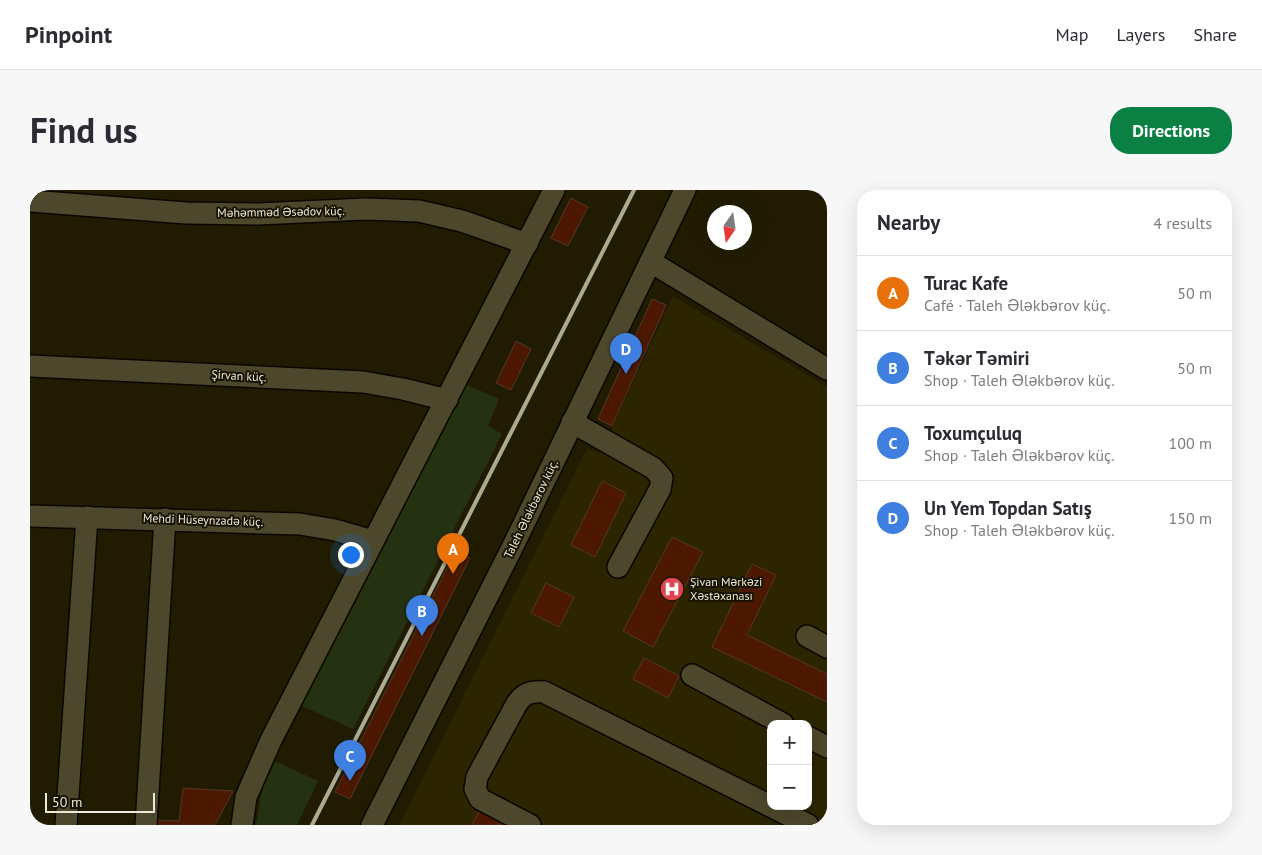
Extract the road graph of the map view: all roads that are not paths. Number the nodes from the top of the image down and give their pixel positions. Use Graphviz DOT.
graph roads {
  1 [pos="554,190"];
  2 [pos="686,190"];
  3 [pos="30,201"];
  4 [pos="527,244"];
  5 [pos="651,262"];
  6 [pos="30,366"];
  7 [pos="827,369"];
  8 [pos="446,400"];
  9 [pos="572,422"];
  10 [pos="30,516"];
  11 [pos="87,517"];
  12 [pos="164,519"];
  13 [pos="373,541"];
  14 [pos="618,567"];
  15 [pos="806,636"];
  16 [pos="827,647"];
  17 [pos="692,675"];
  18 [pos="776,720"];
  19 [pos="812,739"];
  20 [pos="827,747"];
  21 [pos="66,825"];
  22 [pos="146,825"];
  23 [pos="242,825"];
  24 [pos="372,825"];
  25 [pos="530,825"];
  26 [pos="808,825"];
  1 -- 4 [label="street"];
  2 -- 5 [label="street, Taleh Ələkbərov küç."];
  3 -- 4 [label="street, Məhəmməd Əsədov küç."];
  4 -- 8 [label="street"];
  5 -- 7 [label="street"];
  5 -- 9 [label="street, Taleh Ələkbərov küç."];
  6 -- 8 [label="street, Şirvan küç."];
  8 -- 13 [label="street"];
  9 -- 14 [label="street"];
  9 -- 24 [label="street, Taleh Ələkbərov küç."];
  10 -- 11 [label="street, Mehdi Hüseynzadə küç."];
  11 -- 12 [label="street, Mehdi Hüseynzadə küç."];
  11 -- 21 [label="street"];
  12 -- 13 [label="street, Mehdi Hüseynzadə küç."];
  12 -- 22 [label="street"];
  13 -- 23 [label="street"];
  15 -- 16 [label="street"];
  17 -- 18 [label="street"];
  19 -- 20 [label="street"];
  25 -- 26 [label="street"];
}
